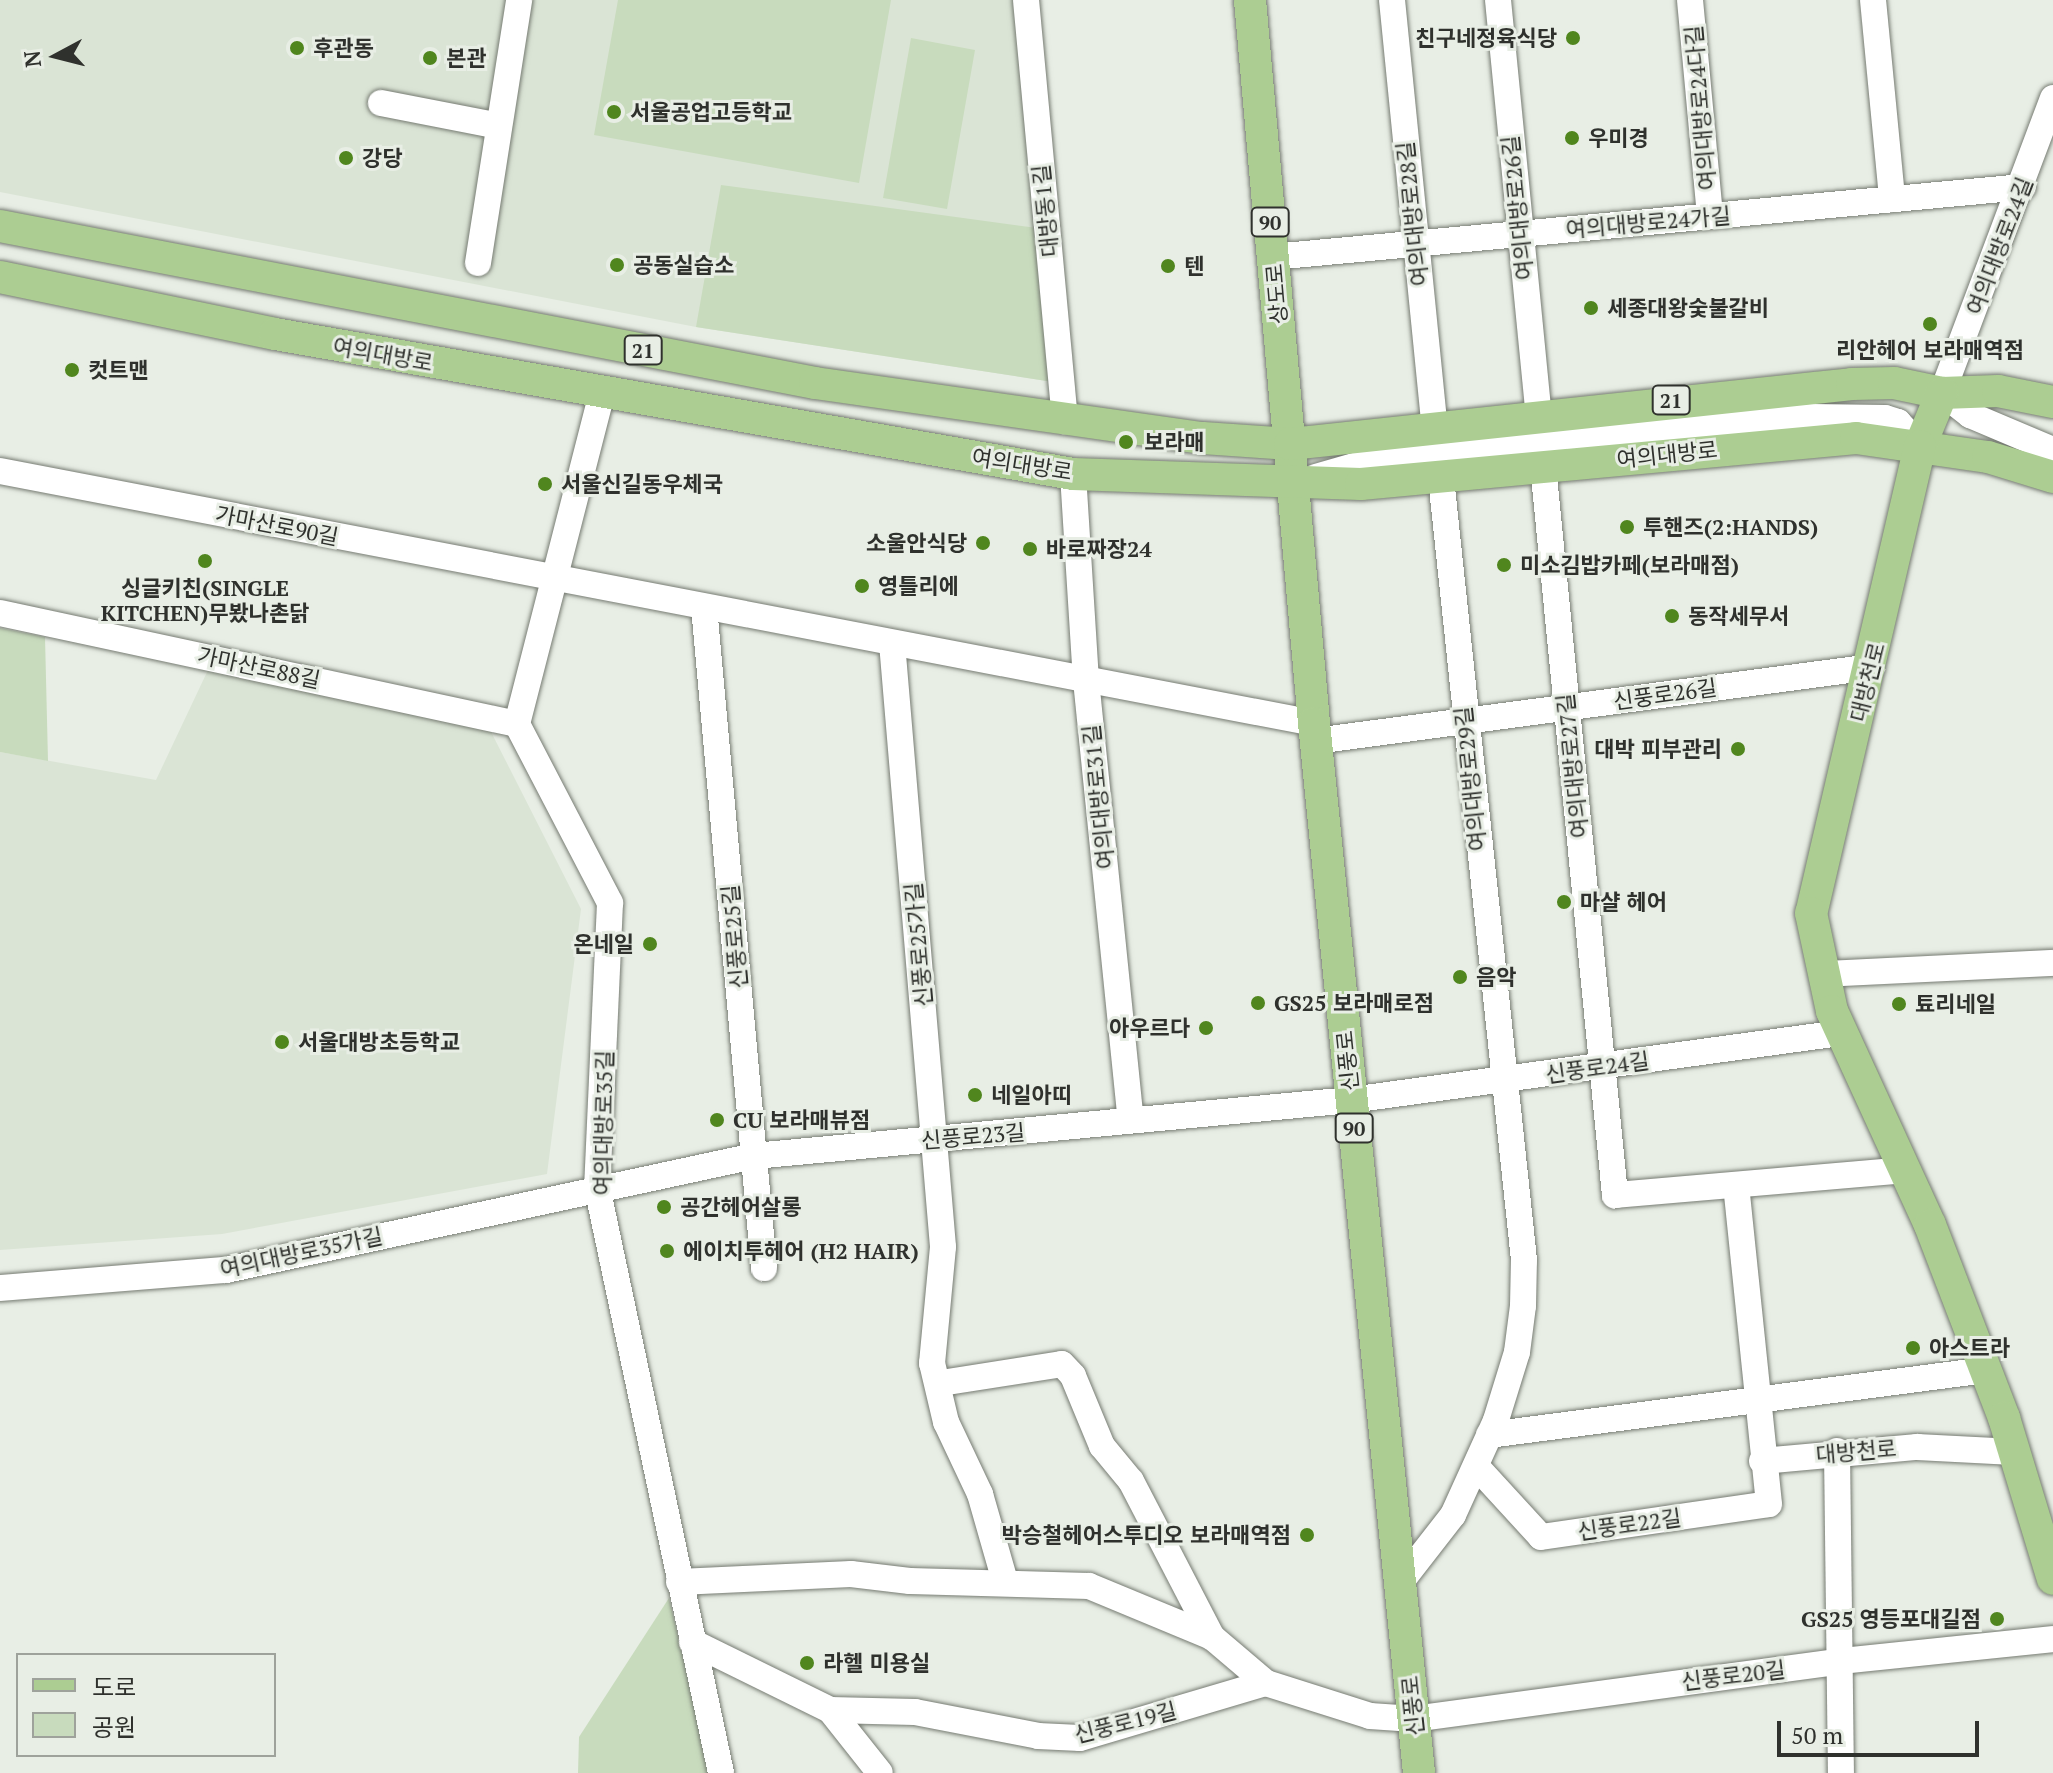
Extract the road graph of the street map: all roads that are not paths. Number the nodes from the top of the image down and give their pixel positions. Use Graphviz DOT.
graph roads {
  1 [pos="519,0"];
  2 [pos="1026,0"];
  3 [pos="1250,0"];
  4 [pos="1392,0"];
  5 [pos="1498,0"];
  6 [pos="1690,0"];
  7 [pos="1873,0"];
  8 [pos="2053,98"];
  9 [pos="381,103"];
  10 [pos="499,126"];
  11 [pos="2023,187"];
  12 [pos="1892,199"];
  13 [pos="1710,216"];
  14 [pos="0,226"];
  15 [pos="1520,234"];
  16 [pos="1414,244"];
  17 [pos="1273,257"];
  18 [pos="478,263"];
  19 [pos="0,277"];
  20 [pos="602,393"];
  21 [pos="1942,393"];
  22 [pos="2053,402"];
  23 [pos="1539,415"];
  24 [pos="1065,421"];
  25 [pos="1435,428"];
  26 [pos="1290,444"];
  27 [pos="1920,446"];
  28 [pos="2053,450"];
  29 [pos="1543,466"];
  30 [pos="0,471"];
  31 [pos="1073,474"];
  32 [pos="2053,477"];
  33 [pos="1441,478"];
  34 [pos="1293,483"];
  35 [pos="555,578"];
  36 [pos="704,607"];
  37 [pos="0,613"];
  38 [pos="892,643"];
  39 [pos="1872,667"];
  40 [pos="1086,680"];
  41 [pos="1566,708"];
  42 [pos="1464,721"];
  43 [pos="517,724"];
  44 [pos="1314,732"];
  45 [pos="2053,963"];
  46 [pos="1824,974"];
  47 [pos="1842,1033"];
  48 [pos="1602,1067"];
  49 [pos="1504,1079"];
  50 [pos="1351,1100"];
  51 [pos="1131,1120"];
  52 [pos="934,1139"];
  53 [pos="754,1156"];
  54 [pos="1905,1170"];
  55 [pos="1736,1186"];
  56 [pos="597,1187"];
  57 [pos="764,1268"];
  58 [pos="0,1288"];
  59 [pos="1986,1370"];
  60 [pos="941,1383"];
  61 [pos="1756,1398"];
  62 [pos="1489,1435"];
  63 [pos="1837,1451"];
  64 [pos="2014,1452"];
  65 [pos="1762,1461"];
  66 [pos="1476,1466"];
  67 [pos="2050,1539"];
  68 [pos="2053,1579"];
  69 [pos="1005,1581"];
  70 [pos="679,1582"];
  71 [pos="1400,1583"];
  72 [pos="1212,1637"];
  73 [pos="2053,1639"];
  74 [pos="692,1642"];
  75 [pos="1841,1661"];
  76 [pos="1266,1683"];
  77 [pos="830,1710"];
  78 [pos="1414,1719"];
  79 [pos="721,1773"];
  80 [pos="880,1773"];
  81 [pos="1419,1773"];
  82 [pos="1841,1773"];
  1 -- 10 [label="street"];
  2 -- 24 [label="street, 대방동1길"];
  3 -- 17 [label="main road, 상도로 / 90"];
  4 -- 16 [label="street, 여의대방로28길"];
  5 -- 15 [label="street, 여의대방로26길"];
  6 -- 13 [label="street, 여의대방로24다길"];
  7 -- 12 [label="street"];
  8 -- 11 [label="street, 여의대방로24길"];
  9 -- 10 [label="street"];
  10 -- 18 [label="street"];
  11 -- 12 [label="street, 여의대방로24가길"];
  11 -- 21 [label="street, 여의대방로24길"];
  12 -- 13 [label="street, 여의대방로24가길"];
  13 -- 15 [label="street, 여의대방로24가길"];
  14 -- 24 [label="main road, 21"];
  15 -- 16 [label="street, 여의대방로24가길"];
  15 -- 23 [label="street, 여의대방로26길"];
  16 -- 17 [label="street, 여의대방로24가길"];
  16 -- 25 [label="street, 여의대방로28길"];
  17 -- 26 [label="main road, 상도로 / 90"];
  19 -- 20 [label="main road, 여의대방로"];
  20 -- 31 [label="main road, 여의대방로"];
  20 -- 35 [label="street"];
  21 -- 22 [label="main road, 21"];
  21 -- 23 [label="main road, 21"];
  21 -- 27 [label="main road, 대방천로"];
  21 -- 28 [label="street"];
  23 -- 25 [label="main road, 21"];
  24 -- 26 [label="main road, 21"];
  25 -- 26 [label="main road, 21"];
  26 -- 34 [label="main road, 신풍로 / 90"];
  27 -- 29 [label="main road, 여의대방로"];
  27 -- 32 [label="main road, 여의대방로"];
  27 -- 34 [label="street"];
  27 -- 39 [label="main road, 대방천로"];
  29 -- 33 [label="main road, 여의대방로"];
  29 -- 41 [label="street, 여의대방로27길"];
  30 -- 35 [label="street, 가마산로90길"];
  31 -- 34 [label="main road, 여의대방로"];
  31 -- 40 [label="street, 여의대방로31길"];
  33 -- 34 [label="main road, 여의대방로"];
  33 -- 42 [label="street, 여의대방로29길"];
  34 -- 44 [label="main road, 신풍로 / 90"];
  35 -- 36 [label="street"];
  35 -- 43 [label="street"];
  36 -- 38 [label="street"];
  36 -- 53 [label="street, 신풍로25길"];
  37 -- 43 [label="street, 가마산로88길"];
  38 -- 40 [label="street"];
  38 -- 52 [label="street, 신풍로25가길"];
  39 -- 41 [label="street, 신풍로26길"];
  39 -- 46 [label="main road, 대방천로"];
  40 -- 44 [label="street"];
  40 -- 51 [label="street, 여의대방로31길"];
  41 -- 42 [label="street, 신풍로26길"];
  41 -- 48 [label="street, 여의대방로27길"];
  42 -- 44 [label="street, 신풍로26길"];
  42 -- 49 [label="street, 여의대방로29길"];
  43 -- 56 [label="street, 여의대방로35길"];
  44 -- 50 [label="main road, 신풍로 / 90"];
  45 -- 46 [label="street"];
  46 -- 47 [label="main road, 대방천로"];
  47 -- 48 [label="street, 신풍로24길"];
  47 -- 54 [label="main road, 대방천로"];
  48 -- 49 [label="street, 신풍로24길"];
  48 -- 55 [label="street"];
  49 -- 50 [label="street, 신풍로24길"];
  49 -- 62 [label="street"];
  50 -- 51 [label="street, 신풍로23길"];
  50 -- 71 [label="main road, 신풍로 / 90"];
  51 -- 52 [label="street, 신풍로23길"];
  52 -- 53 [label="street, 신풍로23길"];
  52 -- 60 [label="street, 신풍로25가길"];
  53 -- 56 [label="street, 신풍로23길"];
  53 -- 57 [label="street, 신풍로25길"];
  54 -- 55 [label="street"];
  54 -- 59 [label="main road, 대방천로"];
  55 -- 61 [label="street"];
  56 -- 58 [label="street, 여의대방로35가길"];
  56 -- 70 [label="street, 여의대방로35길"];
  59 -- 61 [label="street"];
  59 -- 64 [label="main road, 대방천로"];
  60 -- 69 [label="street, 신풍로25가길"];
  60 -- 72 [label="street"];
  61 -- 62 [label="street"];
  61 -- 65 [label="street"];
  62 -- 66 [label="street"];
  63 -- 64 [label="street, 대방천로"];
  63 -- 65 [label="street, 대방천로"];
  63 -- 75 [label="street"];
  64 -- 67 [label="main road, 대방천로"];
  65 -- 66 [label="street, 신풍로22길"];
  66 -- 71 [label="street"];
  67 -- 68 [label="main road, 대방천로"];
  69 -- 70 [label="street"];
  69 -- 72 [label="street"];
  70 -- 74 [label="street, 여의대방로35길"];
  71 -- 78 [label="main road, 신풍로 / 90"];
  72 -- 76 [label="street"];
  73 -- 75 [label="street, 신풍로20길"];
  74 -- 77 [label="street"];
  74 -- 79 [label="street, 여의대방로35길"];
  75 -- 78 [label="street, 신풍로20길"];
  75 -- 82 [label="street"];
  76 -- 77 [label="street, 신풍로19길"];
  76 -- 78 [label="street"];
  77 -- 80 [label="street"];
  78 -- 81 [label="main road, 신풍로 / 90"];
}
